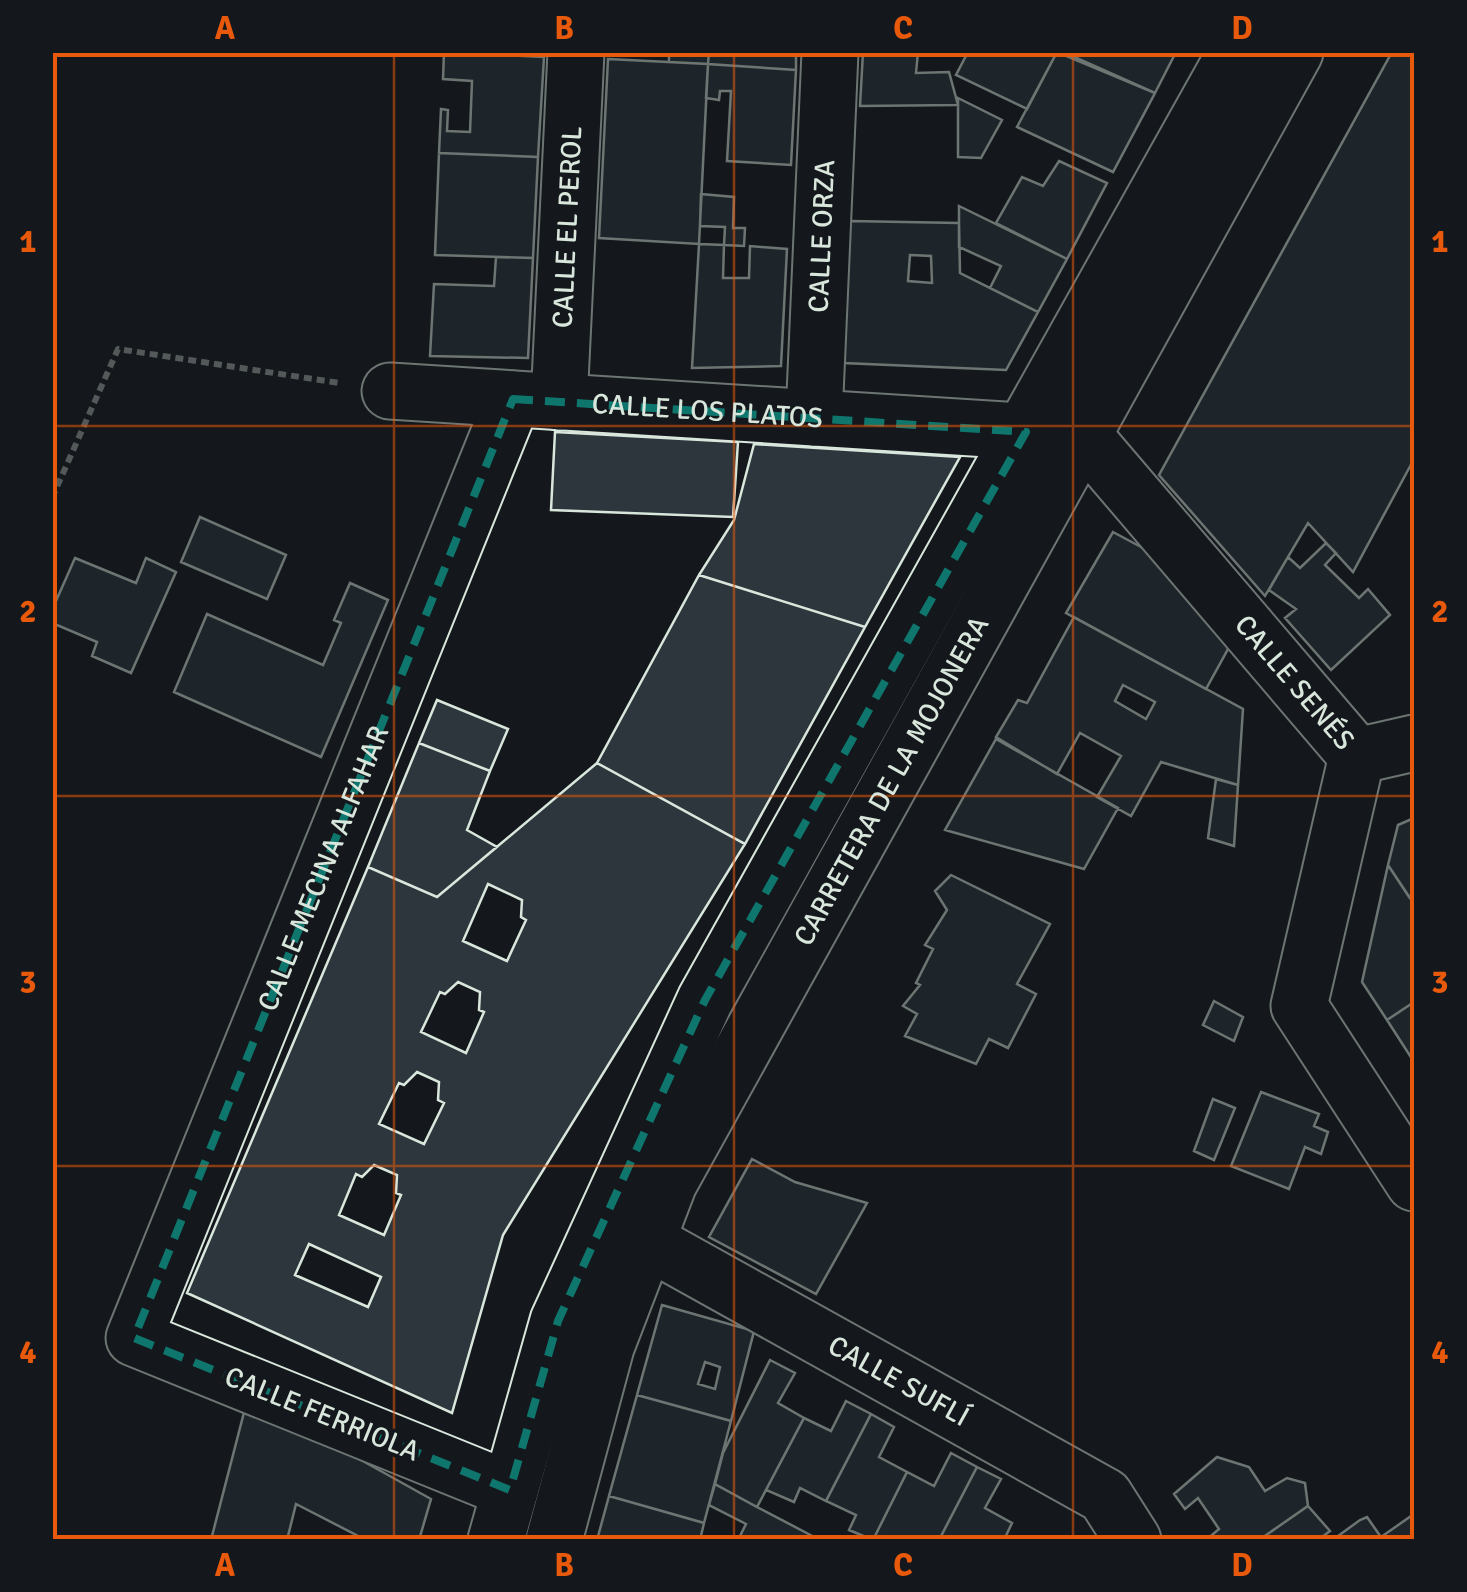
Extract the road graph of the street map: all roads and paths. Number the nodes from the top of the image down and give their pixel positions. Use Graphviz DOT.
graph roads {
  1 [pos="576,52"];
  2 [pos="830,52"];
  3 [pos="1236,52"];
  4 [pos="1295,52"];
  5 [pos="390,391"];
  6 [pos="536,401"];
  7 [pos="814,418"];
  8 [pos="1026,432"];
  9 [pos="1082,435"];
  10 [pos="52,498"];
  11 [pos="1414,743"];
  12 [pos="1358,756"];
  13 [pos="1414,1183"];
  14 [pos="647,1241"];
  15 [pos="134,1338"];
  16 [pos="503,1515"];
  17 [pos="1107,1525"];
  18 [pos="554,1540"];
  1 -- 6 [label="street, CALLE EL PEROL"];
  2 -- 7 [label="street, CALLE ORZA"];
  3 -- 8 [label="street, CARRETERA DE LA MOJONERA"];
  4 -- 9 [label="street, CARRETERA DE LA MOJONERA"];
  5 -- 6 [label="street, CALLE LOS PLATOS"];
  5 -- 10 [label="path"];
  6 -- 7 [label="street, CALLE LOS PLATOS"];
  6 -- 15 [label="street, CALLE MECINA ALFAHAR"];
  7 -- 8 [label="street, CALLE LOS PLATOS"];
  8 -- 9 [label="street"];
  8 -- 16 [label="street, CARRETERA DE LA MOJONERA"];
  9 -- 12 [label="street, CALLE SENÉS"];
  9 -- 14 [label="street, CARRETERA DE LA MOJONERA"];
  11 -- 12 [label="street"];
  12 -- 13 [label="street, CALLE SENÉS"];
  14 -- 17 [label="street, CALLE SUFLÍ"];
  14 -- 18 [label="street, CARRETERA DE LA MOJONERA"];
  15 -- 16 [label="street, CALLE FERRIOLA"];
}
